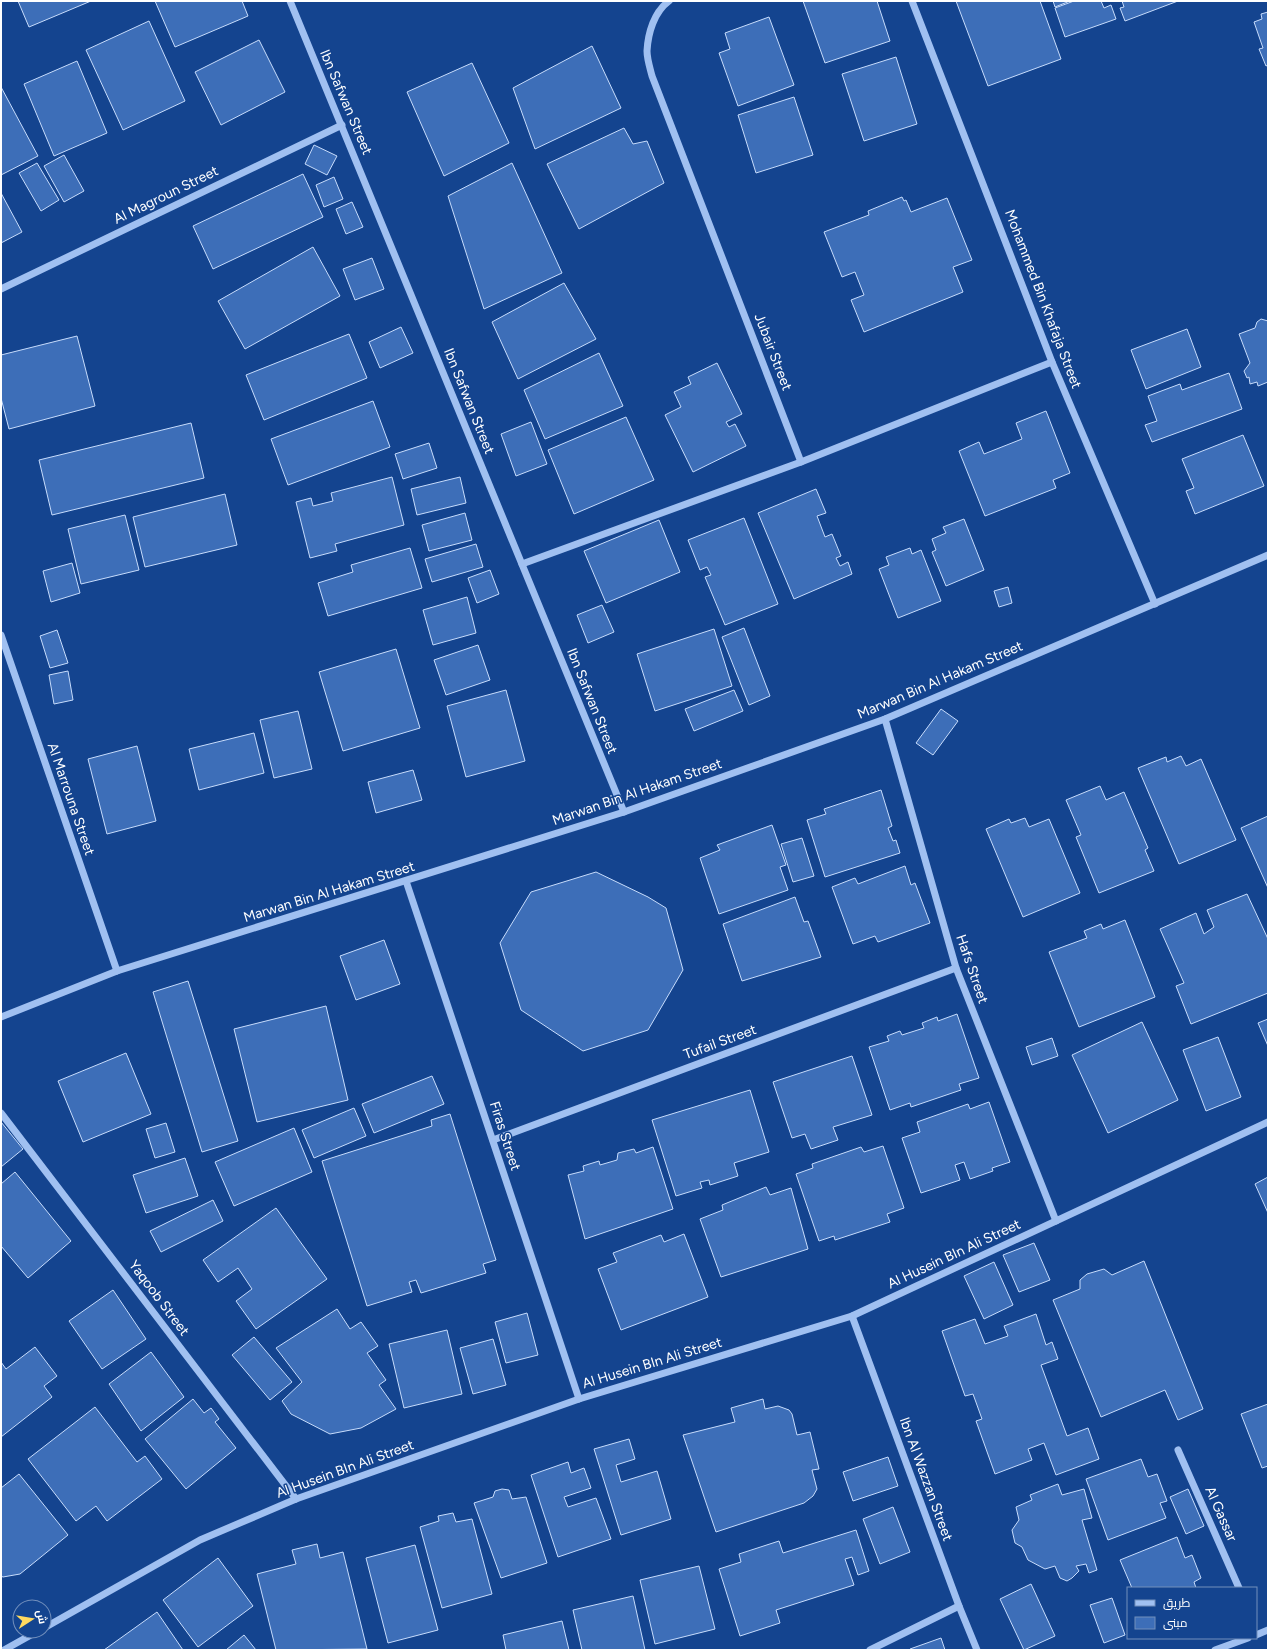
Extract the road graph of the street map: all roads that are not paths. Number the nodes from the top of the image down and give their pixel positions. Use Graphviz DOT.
graph roads {
  1 [pos="290,1"];
  2 [pos="669,1"];
  3 [pos="912,1"];
  4 [pos="342,125"];
  5 [pos="1,289"];
  6 [pos="1052,362"];
  7 [pos="800,462"];
  8 [pos="1268,555"];
  9 [pos="522,564"];
  10 [pos="1155,604"];
  11 [pos="1,635"];
  12 [pos="885,718"];
  13 [pos="624,812"];
  14 [pos="406,881"];
  15 [pos="956,968"];
  16 [pos="117,971"];
  17 [pos="1,1017"];
  18 [pos="1,1113"];
  19 [pos="1268,1122"];
  20 [pos="493,1140"];
  21 [pos="1056,1221"];
  22 [pos="852,1316"];
  23 [pos="579,1399"];
  24 [pos="1178,1450"];
  25 [pos="296,1499"];
  26 [pos="1239,1587"];
  27 [pos="959,1606"];
  28 [pos="52,1623"];
  29 [pos="1268,1630"];
  30 [pos="1258,1634"];
  31 [pos="24,1639"];
  32 [pos="1245,1639"];
  33 [pos="4,1650"];
  34 [pos="870,1650"];
  35 [pos="977,1650"];
  36 [pos="1215,1650"];
  1 -- 4 [label="street, Ibn Safwan Street"];
  2 -- 7 [label="street, Jubair Street"];
  3 -- 6 [label="street, Mohammed Bin Khafaja Street"];
  4 -- 5 [label="street, Al Magroun Street"];
  4 -- 9 [label="street, Ibn Safwan Street"];
  6 -- 7 [label="street"];
  6 -- 10 [label="street, Mohammed Bin Khafaja Street"];
  7 -- 9 [label="street"];
  8 -- 10 [label="street, Marwan Bin Al Hakam Street"];
  9 -- 13 [label="street, Ibn Safwan Street"];
  10 -- 12 [label="street, Marwan Bin Al Hakam Street"];
  11 -- 16 [label="street, Al Marrouna Street"];
  12 -- 13 [label="street, Marwan Bin Al Hakam Street"];
  12 -- 15 [label="street, Hafs Street"];
  13 -- 14 [label="street, Marwan Bin Al Hakam Street"];
  14 -- 16 [label="street, Marwan Bin Al Hakam Street"];
  14 -- 20 [label="street, Firas Street"];
  15 -- 20 [label="street, Tufail Street"];
  15 -- 21 [label="street, Hafs Street"];
  16 -- 17 [label="street, Marwan Bin Al Hakam Street"];
  18 -- 25 [label="street, Yaqoob Street"];
  19 -- 21 [label="street, Al Husein BIn Ali Street"];
  20 -- 23 [label="street, Firas Street"];
  21 -- 22 [label="street, Al Husein BIn Ali Street"];
  22 -- 23 [label="street, Al Husein BIn Ali Street"];
  22 -- 27 [label="street, Ibn Al Wazzan Street"];
  23 -- 25 [label="street, Al Husein BIn Ali Street"];
  24 -- 26 [label="street, Al Gassar"];
  25 -- 28 [label="street, Al Husein BIn Ali Street"];
  27 -- 34 [label="street"];
  27 -- 35 [label="street, Ibn Al Wazzan Street"];
  29 -- 30 [label="street"];
  31 -- 33 [label="street"];
  32 -- 36 [label="street"];
}
